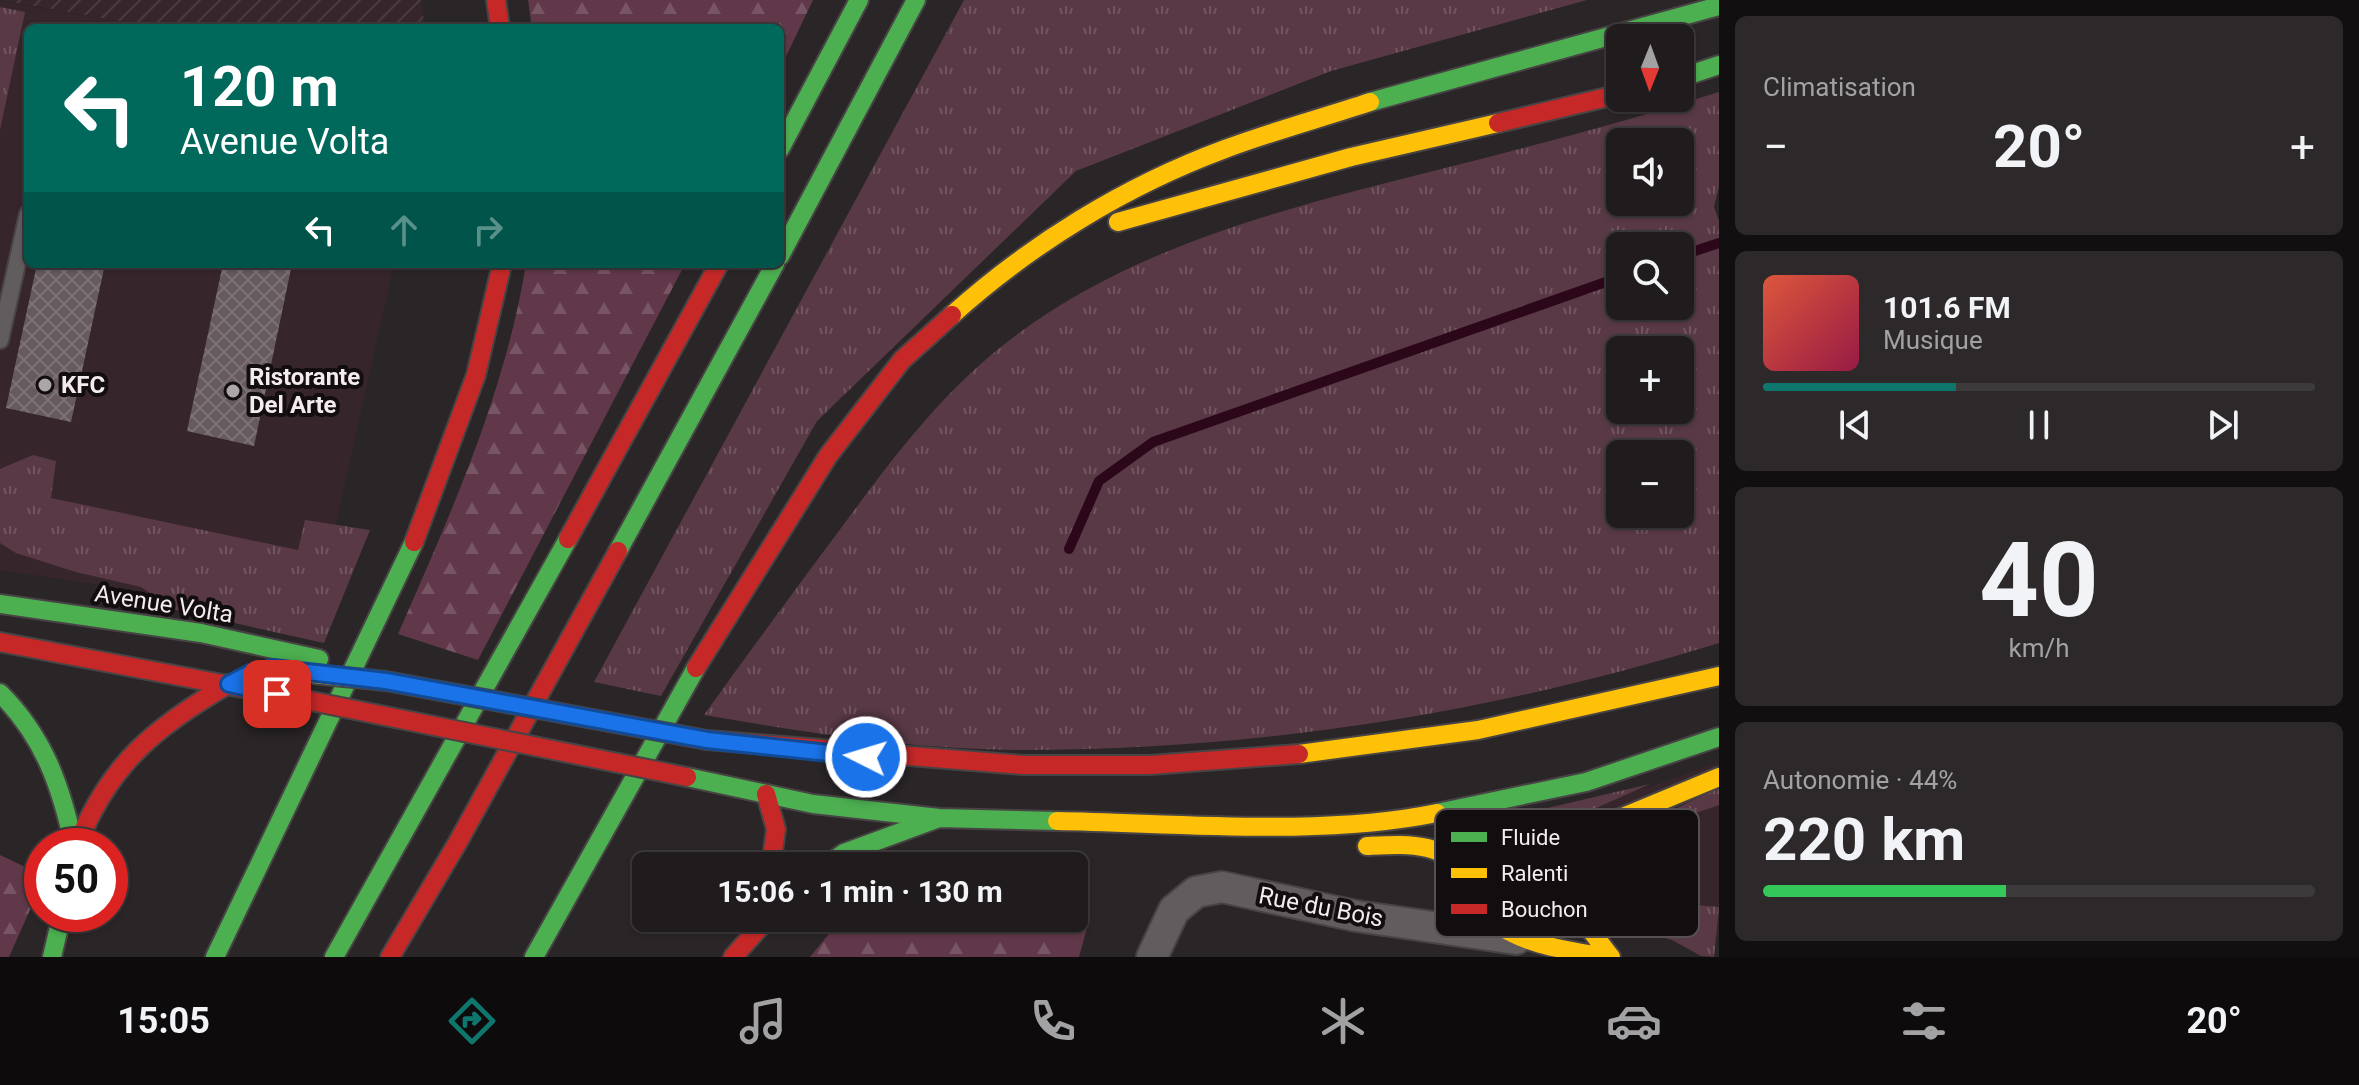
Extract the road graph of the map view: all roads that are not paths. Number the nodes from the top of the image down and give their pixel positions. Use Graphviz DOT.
graph roads {
  1 [pos="496,0"];
  2 [pos="859,0"];
  3 [pos="916,0"];
  4 [pos="1719,6"];
  5 [pos="499,24"];
  6 [pos="1719,65"];
  7 [pos="1694,73"];
  8 [pos="1606,97"];
  9 [pos="784,141"];
  10 [pos="24,232"];
  11 [pos="784,248"];
  12 [pos="501,268"];
  13 [pos="717,268"];
  14 [pos="773,268"];
  15 [pos="995,276"];
  16 [pos="0,340"];
  17 [pos="0,604"];
  18 [pos="0,642"];
  19 [pos="316,667"];
  20 [pos="1719,676"];
  21 [pos="229,684"];
  22 [pos="0,693"];
  23 [pos="1719,737"];
  24 [pos="745,743"];
  25 [pos="1719,777"];
  26 [pos="766,794"];
  27 [pos="1456,809"];
  28 [pos="1642,809"];
  29 [pos="1435,813"];
  30 [pos="939,818"];
  31 [pos="1257,825"];
  32 [pos="71,828"];
  33 [pos="83,828"];
  34 [pos="1324,844"];
  35 [pos="1353,846"];
  36 [pos="1435,848"];
  37 [pos="774,852"];
  38 [pos="847,852"];
  39 [pos="58,932"];
  40 [pos="753,932"];
  41 [pos="1435,932"];
  42 [pos="1462,937"];
  43 [pos="1595,937"];
  44 [pos="1523,949"];
  45 [pos="52,957"];
  46 [pos="215,957"];
  47 [pos="334,957"];
  48 [pos="390,957"];
  49 [pos="534,957"];
  50 [pos="733,957"];
  51 [pos="1152,957"];
  52 [pos="1609,957"];
  1 -- 5 [label="main road"];
  2 -- 9 [label="main road"];
  3 -- 11 [label="main road"];
  4 -- 15 [label="main road"];
  6 -- 7 [label="main road"];
  8 -- 15 [label="main road"];
  10 -- 16 [label="lane"];
  12 -- 46 [label="main road"];
  13 -- 47 [label="main road"];
  14 -- 48 [label="main road"];
  15 -- 49 [label="main road"];
  17 -- 19 [label="main road, Avenue Volta"];
  18 -- 21 [label="main road"];
  19 -- 21 [label="main road"];
  19 -- 24 [label="main road, bridge"];
  20 -- 24 [label="main road"];
  21 -- 26 [label="main road, bridge"];
  21 -- 33 [label="main road"];
  22 -- 32 [label="main road"];
  23 -- 27 [label="main road"];
  24 -- 26 [label="main road"];
  25 -- 28 [label="main road"];
  26 -- 30 [label="main road"];
  26 -- 37 [label="main road"];
  29 -- 31 [label="main road"];
  30 -- 31 [label="main road"];
  30 -- 38 [label="main road"];
  31 -- 34 [label="main road"];
  35 -- 36 [label="main road"];
  39 -- 45 [label="main road"];
  40 -- 50 [label="main road"];
  41 -- 51 [label="street, Rue du Bois"];
  42 -- 44 [label="street, Rue du Bois"];
  43 -- 52 [label="main road"];
  44 -- 52 [label="main road"];
}
